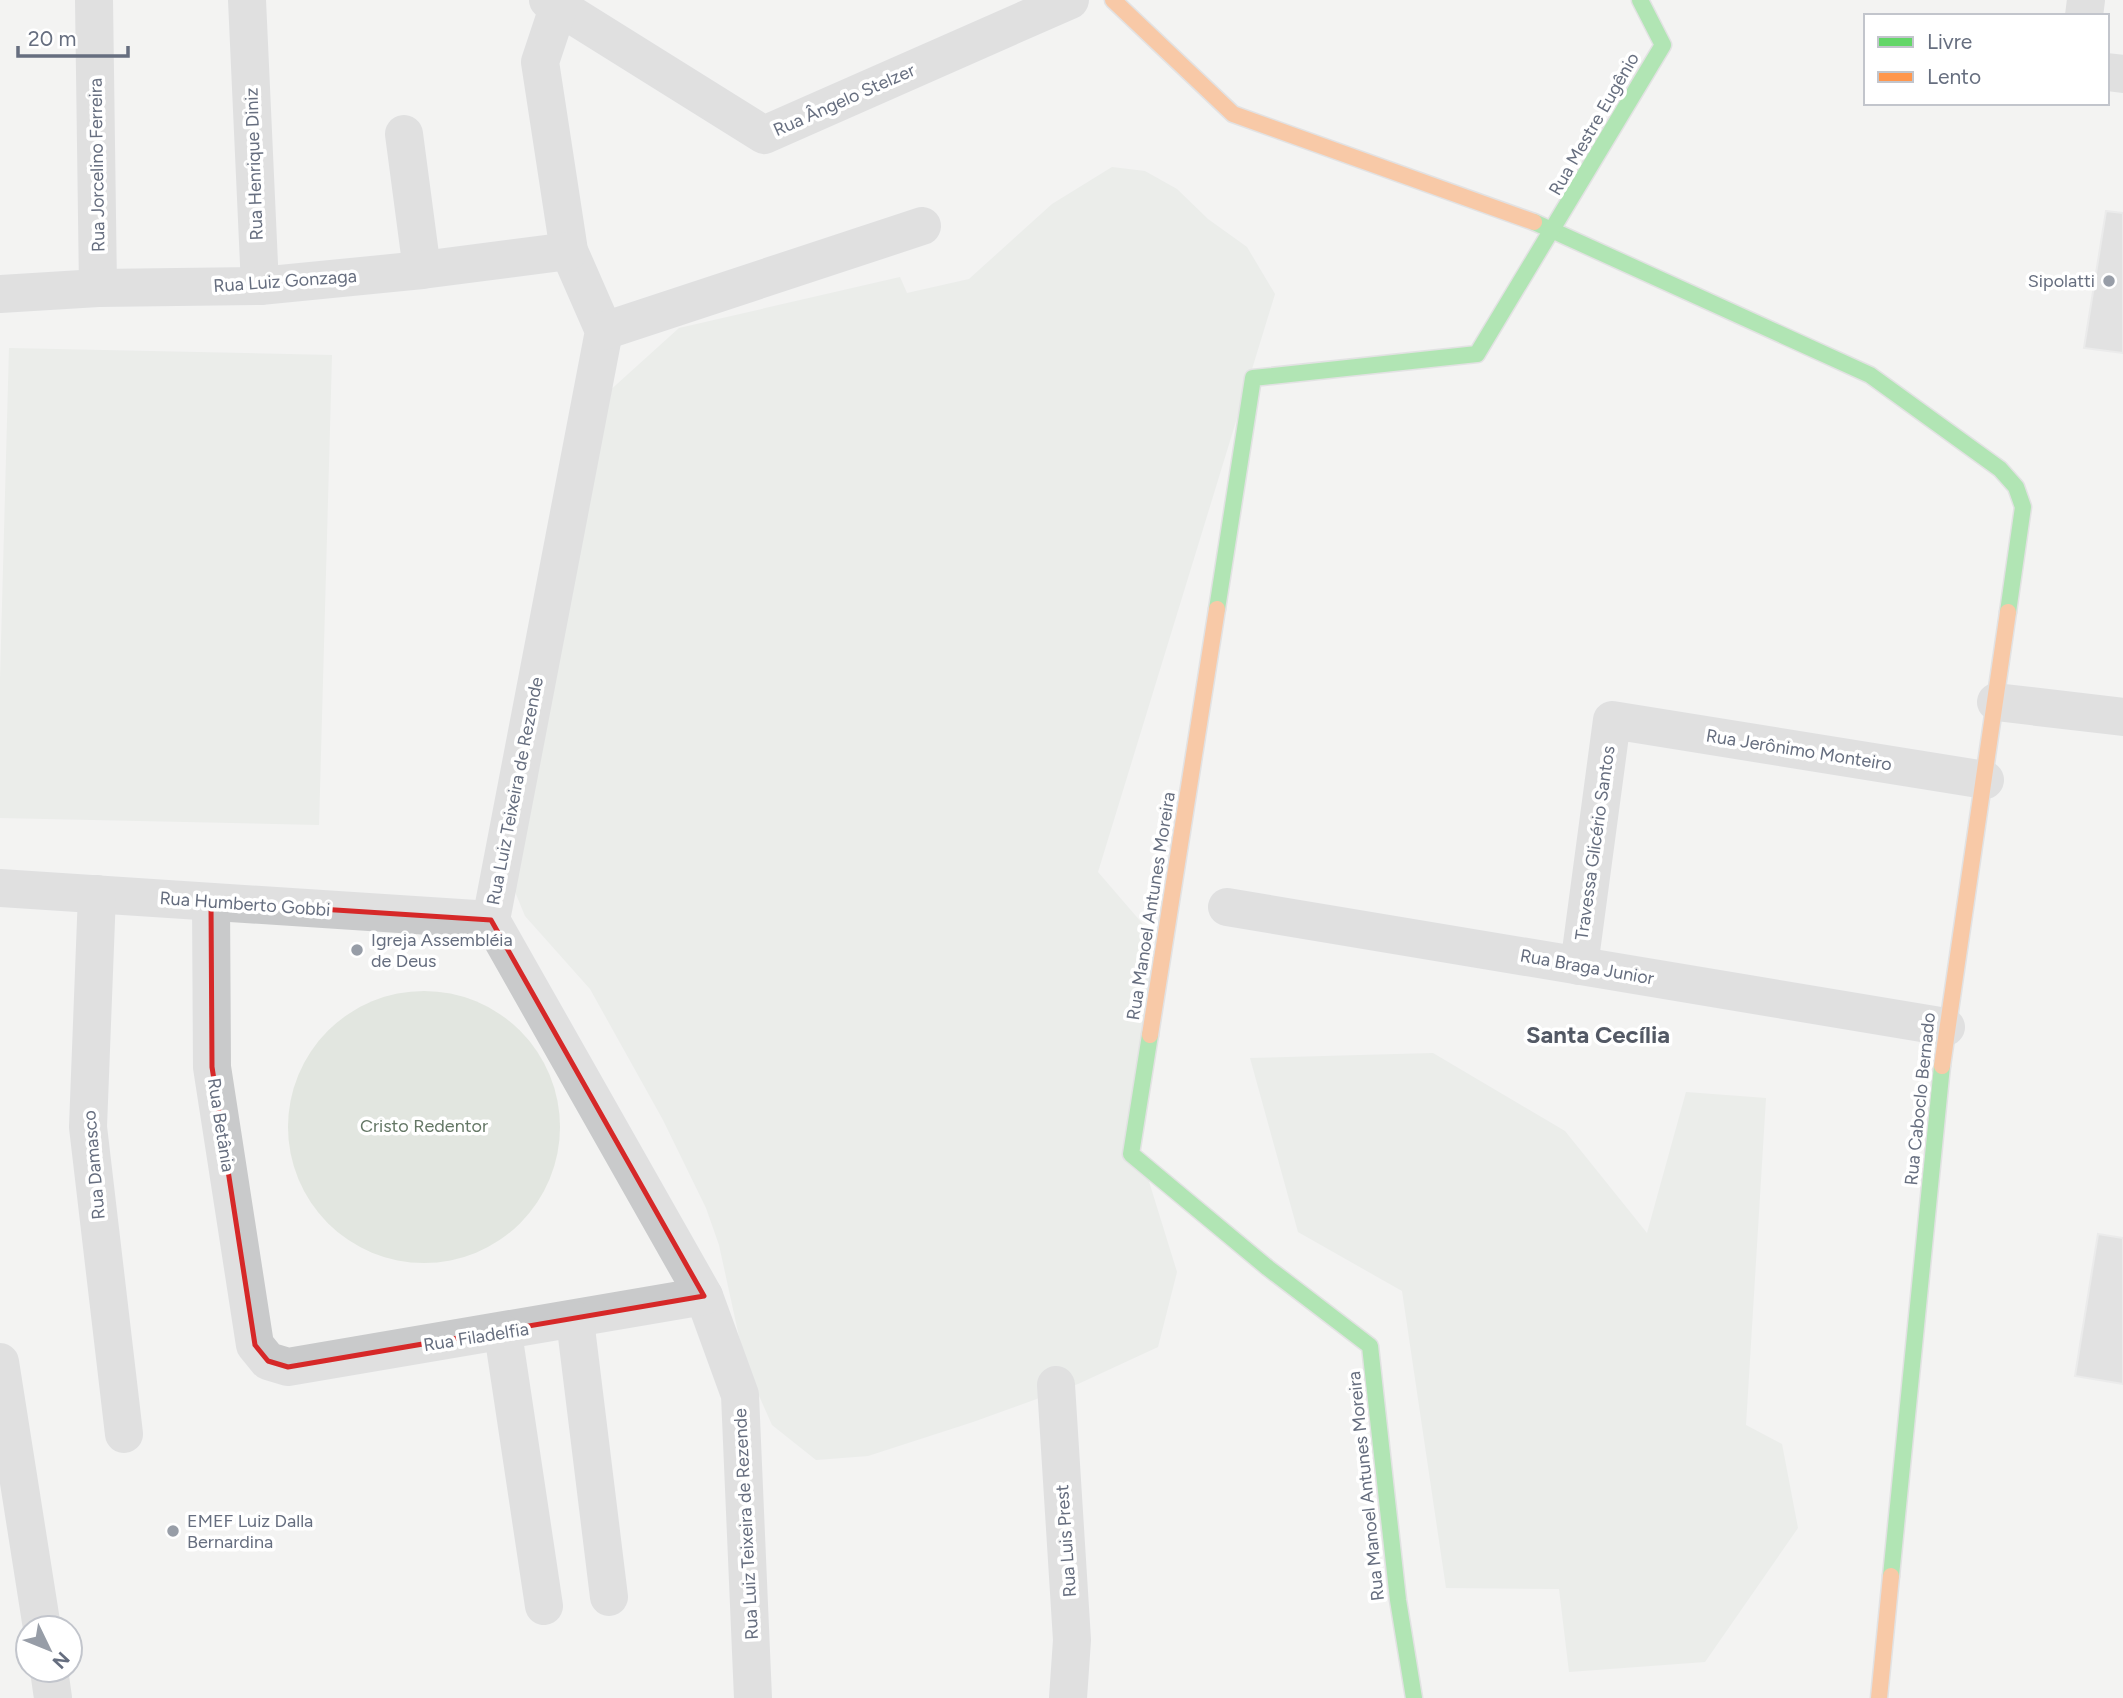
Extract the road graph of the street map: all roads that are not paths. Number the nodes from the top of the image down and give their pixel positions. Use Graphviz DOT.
graph roads {
  1 [pos="94,0"];
  2 [pos="247,0"];
  3 [pos="1070,0"];
  4 [pos="1113,0"];
  5 [pos="1640,0"];
  6 [pos="559,3"];
  7 [pos="404,134"];
  8 [pos="922,226"];
  9 [pos="1555,229"];
  10 [pos="569,251"];
  11 [pos="422,270"];
  12 [pos="260,286"];
  13 [pos="98,288"];
  14 [pos="0,294"];
  15 [pos="604,331"];
  16 [pos="1996,702"];
  17 [pos="2123,717"];
  18 [pos="1612,720"];
  19 [pos="1985,780"];
  20 [pos="0,888"];
  21 [pos="97,894"];
  22 [pos="211,902"];
  23 [pos="1227,907"];
  24 [pos="491,920"];
  25 [pos="1578,966"];
  26 [pos="1946,1027"];
  27 [pos="704,1296"];
  28 [pos="575,1320"];
  29 [pos="503,1333"];
  30 [pos="255,1345"];
  31 [pos="0,1362"];
  32 [pos="1056,1385"];
  33 [pos="124,1434"];
  34 [pos="608,1597"];
  35 [pos="544,1606"];
  36 [pos="40,1614"];
  37 [pos="753,1698"];
  38 [pos="1068,1698"];
  39 [pos="1414,1698"];
  40 [pos="1879,1698"];
  1 -- 13 [label="street, Rua Jorcelino Ferreira"];
  2 -- 12 [label="street, Rua Henrique Diniz"];
  3 -- 6 [label="street, Rua Ângelo Stelzer"];
  4 -- 9 [label="street"];
  5 -- 9 [label="street, Rua Mestre Eugênio"];
  6 -- 10 [label="street"];
  7 -- 11 [label="street"];
  8 -- 15 [label="street"];
  9 -- 16 [label="street, Rua Caboclo Bernado"];
  9 -- 39 [label="street, Rua Manoel Antunes Moreira"];
  10 -- 11 [label="street, Rua Luiz Gonzaga"];
  10 -- 15 [label="street"];
  11 -- 12 [label="street, Rua Luiz Gonzaga"];
  12 -- 13 [label="street, Rua Luiz Gonzaga"];
  13 -- 14 [label="street, Rua Luiz Gonzaga"];
  15 -- 24 [label="street, Rua Luiz Teixeira de Rezende"];
  16 -- 17 [label="street"];
  16 -- 19 [label="street, Rua Caboclo Bernado"];
  18 -- 19 [label="street, Rua Jerônimo Monteiro"];
  18 -- 25 [label="street, Travessa Glicério Santos"];
  19 -- 26 [label="street, Rua Caboclo Bernado"];
  20 -- 21 [label="street, Rua Humberto Gobbi"];
  21 -- 22 [label="street, Rua Humberto Gobbi"];
  21 -- 33 [label="street, Rua Damasco"];
  22 -- 24 [label="street, Rua Humberto Gobbi"];
  22 -- 30 [label="street, Rua Betânia"];
  23 -- 25 [label="street, Rua Braga Junior"];
  24 -- 27 [label="street, Rua Luiz Teixeira de Rezende"];
  25 -- 26 [label="street, Rua Braga Junior"];
  26 -- 40 [label="street, Rua Caboclo Bernado"];
  27 -- 28 [label="street, Rua Filadelfia"];
  27 -- 37 [label="street, Rua Luiz Teixeira de Rezende"];
  28 -- 29 [label="street, Rua Filadelfia"];
  28 -- 34 [label="street"];
  29 -- 30 [label="street, Rua Filadelfia"];
  29 -- 35 [label="street"];
  31 -- 36 [label="street"];
  32 -- 38 [label="street, Rua Luis Prest"];
}
